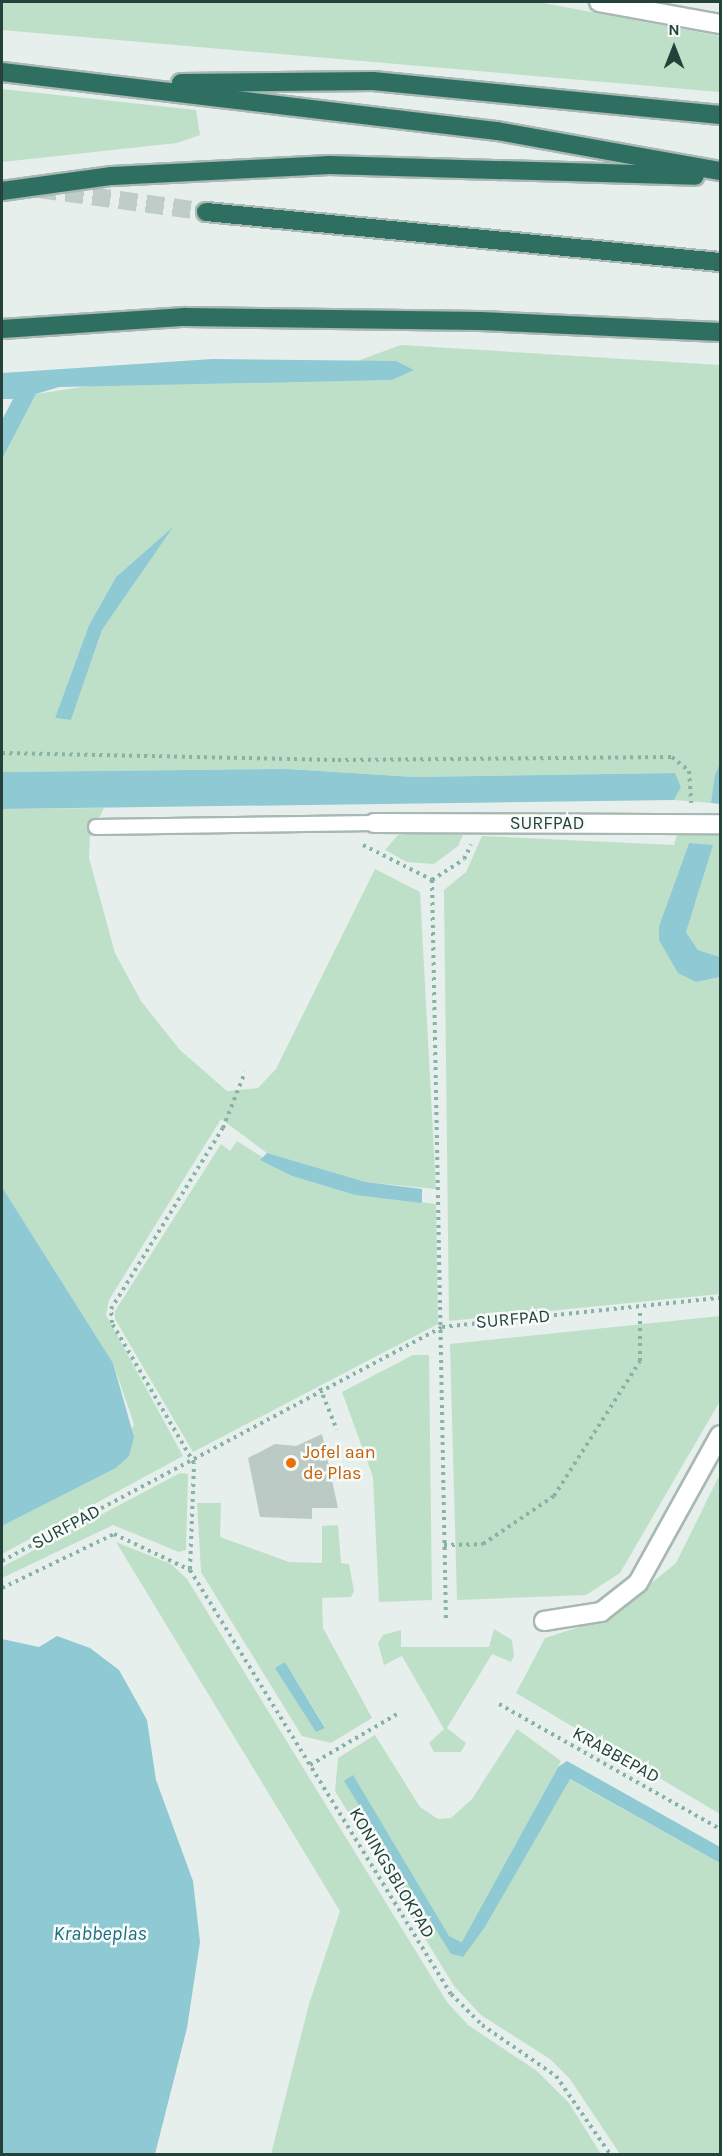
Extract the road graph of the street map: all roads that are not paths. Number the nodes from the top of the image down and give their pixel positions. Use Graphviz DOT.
graph roads {
  1 [pos="599,2"];
  2 [pos="720,24"];
  3 [pos="2,72"];
  4 [pos="99,84"];
  5 [pos="720,115"];
  6 [pos="720,171"];
  7 [pos="720,177"];
  8 [pos="2,191"];
  9 [pos="206,212"];
  10 [pos="720,262"];
  11 [pos="2,329"];
  12 [pos="720,332"];
  13 [pos="374,823"];
  14 [pos="720,824"];
  15 [pos="96,827"];
  16 [pos="720,1435"];
  17 [pos="543,1621"];
  1 -- 2 [label="street"];
  3 -- 4 [label="highway"];
  4 -- 5 [label="highway"];
  4 -- 6 [label="highway"];
  7 -- 8 [label="highway"];
  9 -- 10 [label="highway"];
  11 -- 12 [label="highway"];
  13 -- 14 [label="street, SURFPAD"];
  13 -- 15 [label="lane"];
  16 -- 17 [label="street"];
}
